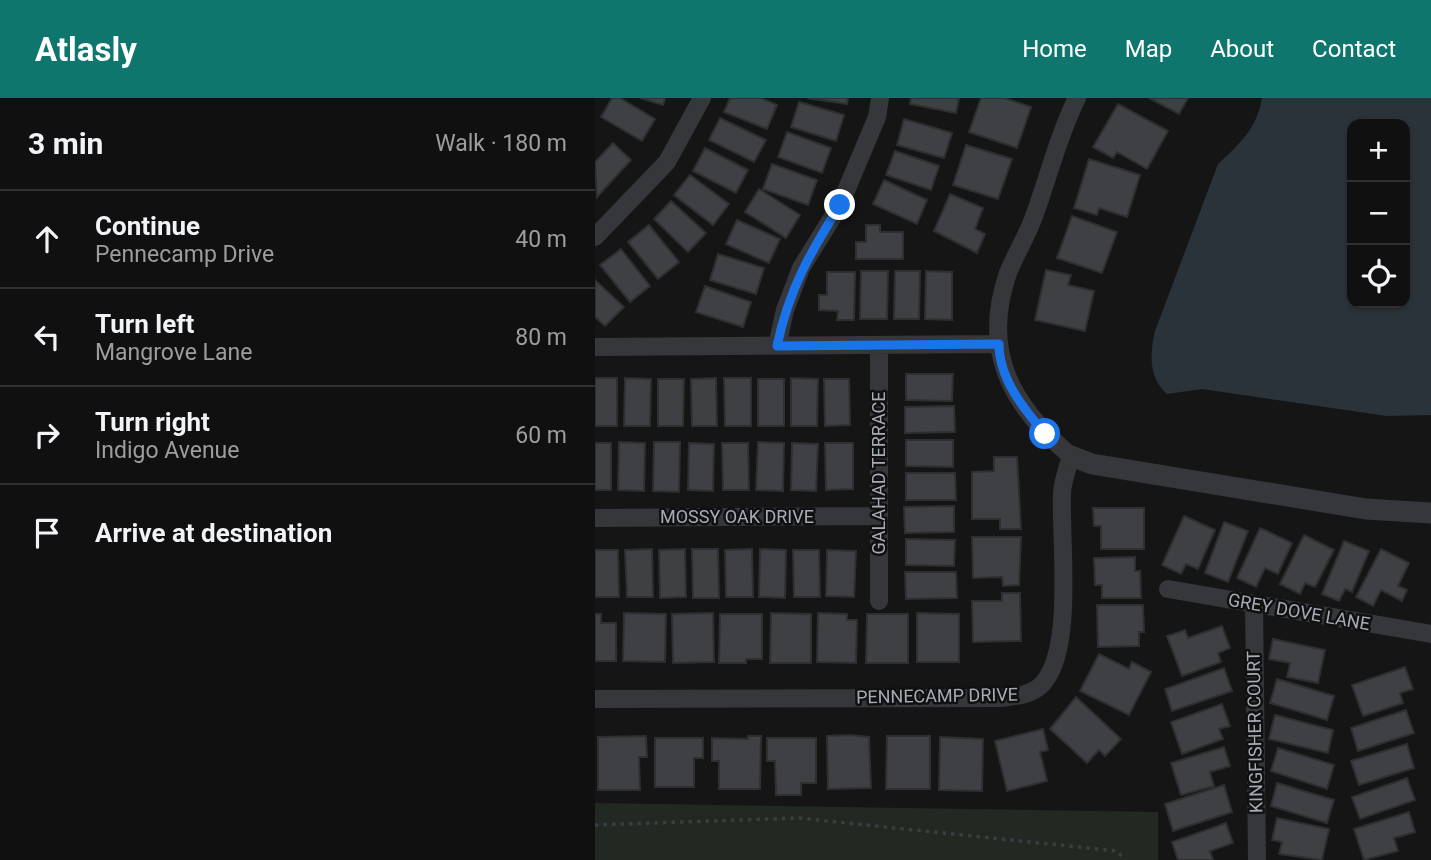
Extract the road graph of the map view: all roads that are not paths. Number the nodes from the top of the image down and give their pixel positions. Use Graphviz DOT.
graph roads {
  1 [pos="702,98"];
  2 [pos="880,98"];
  3 [pos="1077,98"];
  4 [pos="596,233"];
  5 [pos="999,344"];
  6 [pos="879,345"];
  7 [pos="777,346"];
  8 [pos="595,347"];
  9 [pos="1071,456"];
  10 [pos="1431,513"];
  11 [pos="879,516"];
  12 [pos="595,518"];
  13 [pos="1168,589"];
  14 [pos="879,601"];
  15 [pos="1254,604"];
  16 [pos="1431,634"];
  17 [pos="595,699"];
  18 [pos="1257,860"];
  1 -- 4 [label="street"];
  2 -- 7 [label="street"];
  3 -- 5 [label="street"];
  5 -- 6 [label="street"];
  5 -- 9 [label="street"];
  6 -- 7 [label="street"];
  6 -- 11 [label="street, GALAHAD TERRACE"];
  7 -- 8 [label="street"];
  9 -- 10 [label="street"];
  9 -- 17 [label="street, PENNECAMP DRIVE"];
  11 -- 12 [label="street, MOSSY OAK DRIVE"];
  11 -- 14 [label="street, GALAHAD TERRACE"];
  13 -- 15 [label="street, GREY DOVE LANE"];
  15 -- 16 [label="street, GREY DOVE LANE"];
  15 -- 18 [label="street, KINGFISHER COURT"];
}
